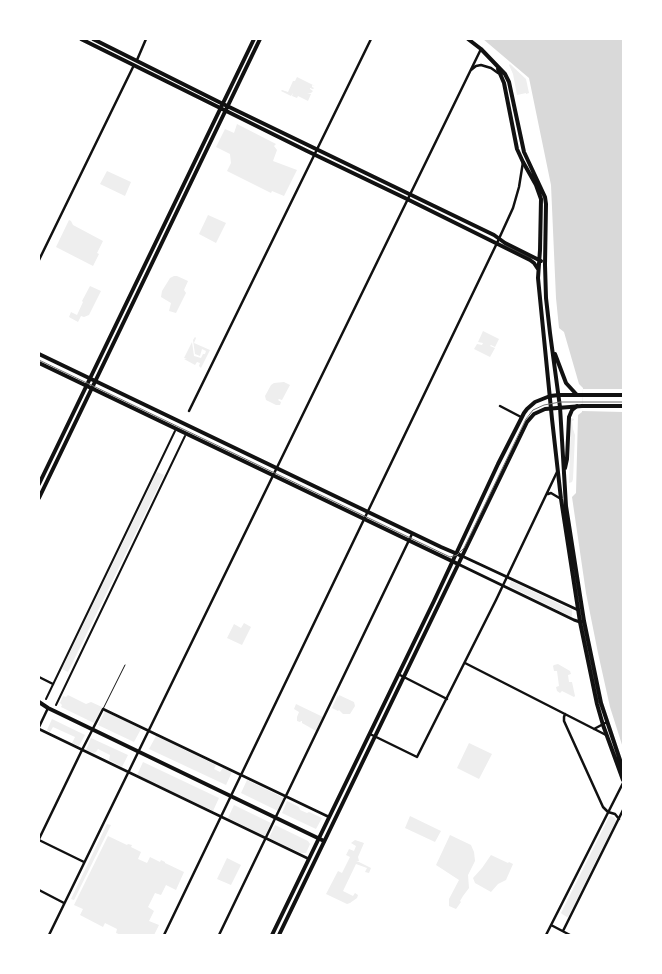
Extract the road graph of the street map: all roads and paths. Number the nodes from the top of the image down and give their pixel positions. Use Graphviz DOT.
graph roads {
  1 [pos="81,39"];
  2 [pos="93,39"];
  3 [pos="146,39"];
  4 [pos="254,39"];
  5 [pos="260,39"];
  6 [pos="371,39"];
  7 [pos="468,39"];
  8 [pos="481,49"];
  9 [pos="136,62"];
  10 [pos="498,67"];
  11 [pos="470,71"];
  12 [pos="502,77"];
  13 [pos="224,107"];
  14 [pos="317,149"];
  15 [pos="314,155"];
  16 [pos="528,160"];
  17 [pos="523,162"];
  18 [pos="410,193"];
  19 [pos="407,199"];
  20 [pos="498,241"];
  21 [pos="39,260"];
  22 [pos="539,260"];
  23 [pos="545,264"];
  24 [pos="538,269"];
  25 [pos="552,348"];
  26 [pos="39,354"];
  27 [pos="39,363"];
  28 [pos="90,378"];
  29 [pos="95,381"];
  30 [pos="86,386"];
  31 [pos="92,388"];
  32 [pos="559,395"];
  33 [pos="580,395"];
  34 [pos="623,395"];
  35 [pos="550,396"];
  36 [pos="500,406"];
  37 [pos="580,406"];
  38 [pos="623,406"];
  39 [pos="560,407"];
  40 [pos="551,408"];
  41 [pos="540,410"];
  42 [pos="189,411"];
  43 [pos="521,417"];
  44 [pos="552,419"];
  45 [pos="175,432"];
  46 [pos="185,436"];
  47 [pos="276,468"];
  48 [pos="558,470"];
  49 [pos="564,472"];
  50 [pos="272,476"];
  51 [pos="39,484"];
  52 [pos="547,495"];
  53 [pos="39,498"];
  54 [pos="561,499"];
  55 [pos="368,512"];
  56 [pos="364,519"];
  57 [pos="412,534"];
  58 [pos="409,540"];
  59 [pos="456,554"];
  60 [pos="462,556"];
  61 [pos="452,561"];
  62 [pos="458,564"];
  63 [pos="507,577"];
  64 [pos="503,586"];
  65 [pos="578,610"];
  66 [pos="583,613"];
  67 [pos="582,621"];
  68 [pos="464,663"];
  69 [pos="125,664"];
  70 [pos="398,674"];
  71 [pos="39,677"];
  72 [pos="403,677"];
  73 [pos="53,684"];
  74 [pos="46,699"];
  75 [pos="447,699"];
  76 [pos="39,702"];
  77 [pos="56,705"];
  78 [pos="39,707"];
  79 [pos="48,708"];
  80 [pos="103,709"];
  81 [pos="566,714"];
  82 [pos="605,723"];
  83 [pos="39,728"];
  84 [pos="594,729"];
  85 [pos="93,730"];
  86 [pos="148,730"];
  87 [pos="370,734"];
  88 [pos="607,735"];
  89 [pos="375,736"];
  90 [pos="82,750"];
  91 [pos="138,752"];
  92 [pos="623,769"];
  93 [pos="128,772"];
  94 [pos="240,775"];
  95 [pos="623,781"];
  96 [pos="230,796"];
  97 [pos="286,796"];
  98 [pos="623,810"];
  99 [pos="608,812"];
  100 [pos="220,816"];
  101 [pos="329,817"];
  102 [pos="276,818"];
  103 [pos="619,819"];
  104 [pos="266,838"];
  105 [pos="319,838"];
  106 [pos="39,840"];
  107 [pos="324,841"];
  108 [pos="309,859"];
  109 [pos="84,862"];
  110 [pos="39,890"];
  111 [pos="64,903"];
  112 [pos="551,925"];
  113 [pos="562,931"];
  114 [pos="48,935"];
  115 [pos="164,935"];
  116 [pos="219,935"];
  117 [pos="272,935"];
  118 [pos="279,935"];
  119 [pos="546,935"];
  120 [pos="570,935"];
  1 -- 9 [label="main road"];
  2 -- 9 [label="main road"];
  3 -- 9 [label="street"];
  4 -- 13 [label="main road"];
  5 -- 13 [label="main road"];
  6 -- 14 [label="street"];
  7 -- 8 [label="main road"];
  8 -- 10 [label="main road"];
  8 -- 11 [label="street"];
  9 -- 13 [label="main road"];
  9 -- 21 [label="street"];
  10 -- 12 [label="main road"];
  10 -- 16 [label="main road"];
  11 -- 12 [label="street"];
  11 -- 18 [label="street"];
  12 -- 17 [label="main road"];
  13 -- 14 [label="main road"];
  13 -- 15 [label="main road"];
  13 -- 28 [label="main road"];
  13 -- 29 [label="main road"];
  14 -- 15 [label="street"];
  14 -- 18 [label="main road"];
  15 -- 19 [label="main road"];
  15 -- 42 [label="street"];
  16 -- 17 [label="street"];
  16 -- 23 [label="main road"];
  17 -- 20 [label="street"];
  17 -- 22 [label="main road"];
  18 -- 19 [label="street"];
  18 -- 20 [label="main road"];
  19 -- 20 [label="main road"];
  19 -- 47 [label="street"];
  20 -- 22 [label="main road"];
  20 -- 24 [label="main road"];
  20 -- 55 [label="street"];
  22 -- 23 [label="main road"];
  22 -- 24 [label="main road"];
  23 -- 25 [label="main road"];
  24 -- 35 [label="main road"];
  25 -- 32 [label="main road"];
  25 -- 33 [label="main road"];
  26 -- 28 [label="main road"];
  27 -- 30 [label="main road"];
  28 -- 29 [label="main road"];
  28 -- 30 [label="main road"];
  29 -- 31 [label="main road"];
  29 -- 47 [label="main road"];
  30 -- 31 [label="main road"];
  30 -- 51 [label="main road"];
  31 -- 50 [label="main road"];
  31 -- 53 [label="main road"];
  32 -- 33 [label="main road"];
  32 -- 35 [label="main road"];
  32 -- 39 [label="main road"];
  33 -- 34 [label="main road"];
  35 -- 40 [label="main road"];
  35 -- 43 [label="main road"];
  36 -- 43 [label="street"];
  37 -- 38 [label="main road"];
  37 -- 39 [label="main road"];
  37 -- 49 [label="main road"];
  39 -- 40 [label="main road"];
  39 -- 49 [label="main road"];
  40 -- 41 [label="main road"];
  40 -- 44 [label="main road"];
  41 -- 44 [label="main road"];
  41 -- 60 [label="main road"];
  43 -- 59 [label="main road"];
  44 -- 48 [label="main road"];
  45 -- 73 [label="street"];
  46 -- 77 [label="street"];
  47 -- 50 [label="street"];
  47 -- 55 [label="main road"];
  48 -- 52 [label="street"];
  48 -- 54 [label="main road"];
  49 -- 66 [label="main road"];
  50 -- 56 [label="main road"];
  50 -- 86 [label="street"];
  52 -- 54 [label="street"];
  52 -- 63 [label="street"];
  54 -- 65 [label="main road"];
  55 -- 56 [label="street"];
  55 -- 57 [label="main road"];
  56 -- 58 [label="main road"];
  56 -- 94 [label="street"];
  57 -- 58 [label="street"];
  57 -- 59 [label="main road"];
  58 -- 61 [label="main road"];
  58 -- 97 [label="street"];
  59 -- 60 [label="main road"];
  59 -- 61 [label="main road"];
  60 -- 62 [label="main road"];
  60 -- 63 [label="street"];
  61 -- 62 [label="main road"];
  61 -- 70 [label="main road"];
  62 -- 64 [label="street"];
  62 -- 72 [label="main road"];
  63 -- 64 [label="street"];
  63 -- 65 [label="street"];
  64 -- 67 [label="street"];
  64 -- 68 [label="street"];
  65 -- 66 [label="street"];
  65 -- 67 [label="main road"];
  66 -- 67 [label="main road"];
  67 -- 82 [label="main road"];
  68 -- 75 [label="street"];
  68 -- 81 [label="street"];
  69 -- 80 [label="lane"];
  70 -- 72 [label="street"];
  70 -- 87 [label="main road"];
  71 -- 73 [label="street"];
  72 -- 75 [label="street"];
  72 -- 89 [label="main road"];
  73 -- 74 [label="street"];
  75 -- 89 [label="street"];
  76 -- 79 [label="main road"];
  78 -- 79 [label="main road"];
  79 -- 83 [label="street"];
  79 -- 85 [label="main road"];
  80 -- 85 [label="street"];
  80 -- 86 [label="street"];
  81 -- 84 [label="street"];
  81 -- 99 [label="street"];
  82 -- 84 [label="street"];
  82 -- 88 [label="main road"];
  82 -- 92 [label="main road"];
  83 -- 90 [label="street"];
  84 -- 88 [label="street"];
  85 -- 90 [label="street"];
  85 -- 91 [label="main road"];
  86 -- 91 [label="street"];
  86 -- 94 [label="street"];
  87 -- 89 [label="street"];
  87 -- 101 [label="main road"];
  88 -- 95 [label="main road"];
  89 -- 107 [label="main road"];
  90 -- 93 [label="street"];
  90 -- 106 [label="street"];
  91 -- 93 [label="street"];
  91 -- 96 [label="main road"];
  93 -- 100 [label="street"];
  93 -- 109 [label="street"];
  94 -- 96 [label="street"];
  94 -- 97 [label="street"];
  95 -- 99 [label="street"];
  96 -- 100 [label="street"];
  96 -- 102 [label="main road"];
  97 -- 101 [label="street"];
  97 -- 102 [label="street"];
  98 -- 103 [label="street"];
  99 -- 103 [label="street"];
  99 -- 112 [label="street"];
  100 -- 104 [label="street"];
  100 -- 115 [label="street"];
  101 -- 105 [label="main road"];
  102 -- 104 [label="street"];
  102 -- 105 [label="main road"];
  103 -- 113 [label="street"];
  104 -- 108 [label="street"];
  104 -- 116 [label="street"];
  105 -- 107 [label="main road"];
  105 -- 108 [label="main road"];
  106 -- 109 [label="street"];
  107 -- 118 [label="main road"];
  108 -- 117 [label="main road"];
  109 -- 111 [label="street"];
  110 -- 111 [label="street"];
  111 -- 114 [label="street"];
  112 -- 113 [label="street"];
  112 -- 119 [label="street"];
  113 -- 120 [label="street"];
}
